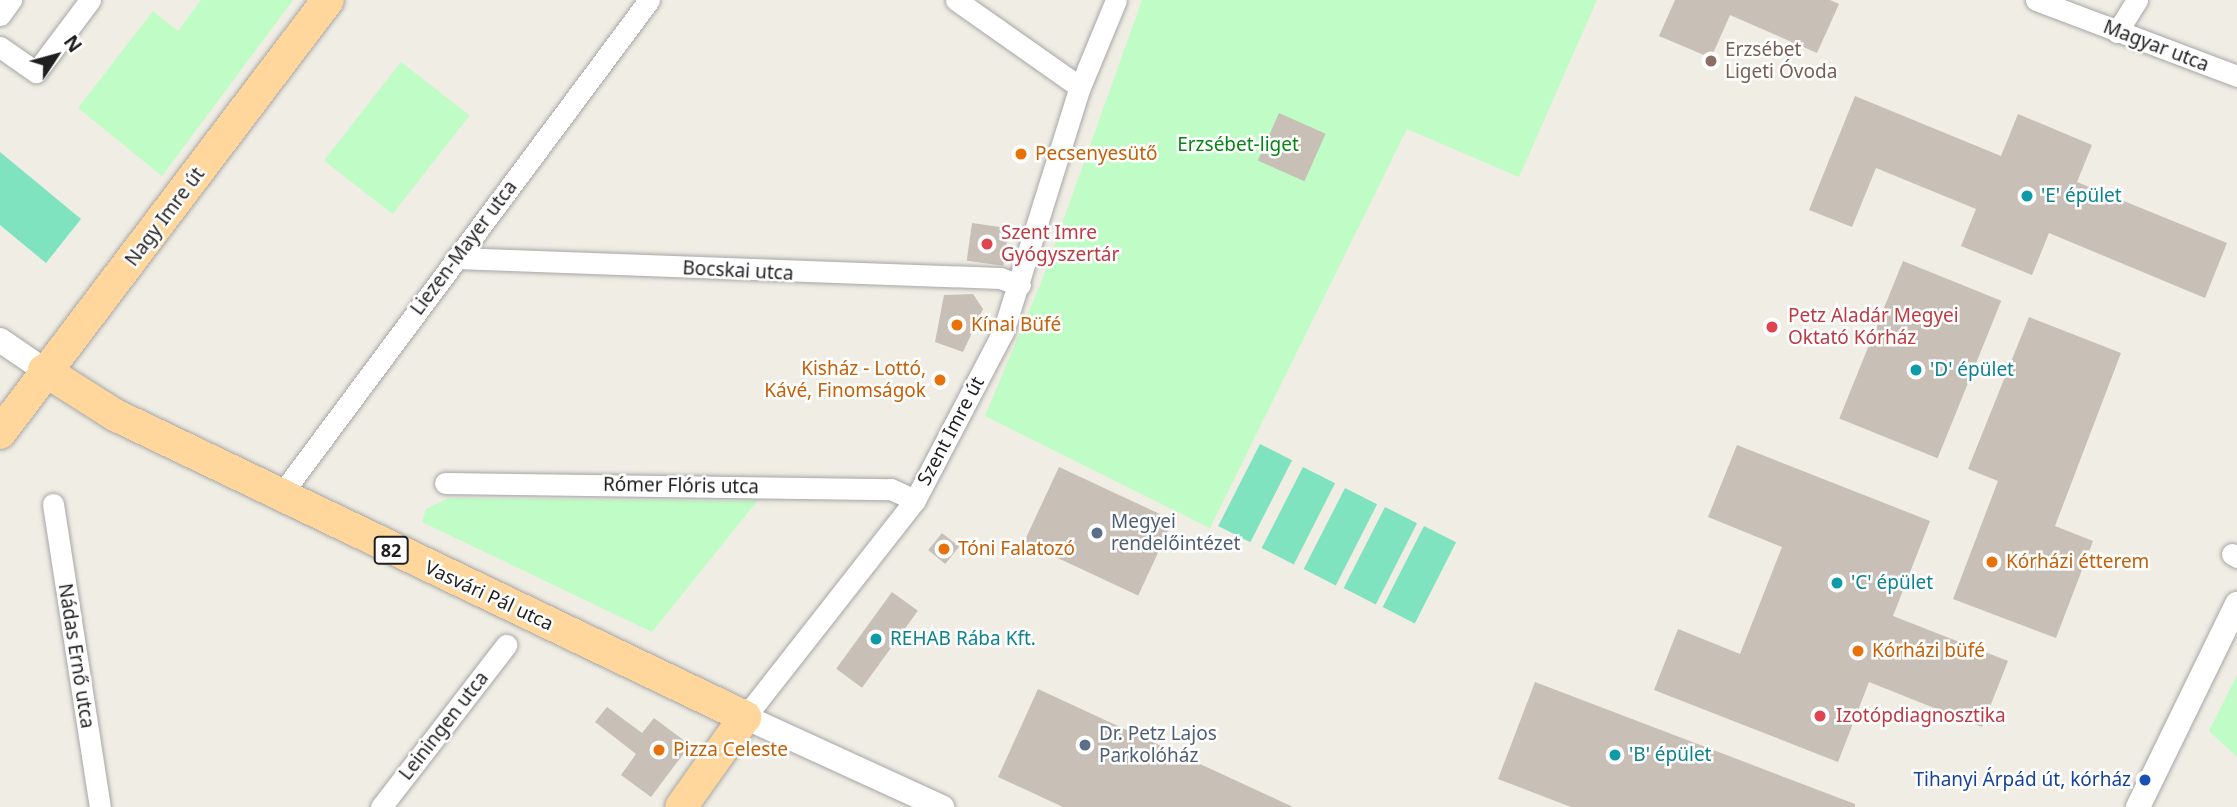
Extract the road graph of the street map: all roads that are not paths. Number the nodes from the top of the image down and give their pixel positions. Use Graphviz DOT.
graph roads {
  1 [pos="11,0"];
  2 [pos="90,0"];
  3 [pos="328,0"];
  4 [pos="649,0"];
  5 [pos="956,0"];
  6 [pos="1116,0"];
  7 [pos="2036,0"];
  8 [pos="2137,0"];
  9 [pos="0,15"];
  10 [pos="2118,32"];
  11 [pos="0,47"];
  12 [pos="2237,76"];
  13 [pos="1080,87"];
  14 [pos="456,258"];
  15 [pos="1020,285"];
  16 [pos="0,340"];
  17 [pos="44,370"];
  18 [pos="0,433"];
  19 [pos="445,483"];
  20 [pos="280,496"];
  21 [pos="915,500"];
  22 [pos="53,505"];
  23 [pos="2237,604"];
  24 [pos="506,645"];
  25 [pos="745,717"];
  26 [pos="100,807"];
  27 [pos="381,807"];
  28 [pos="681,807"];
  29 [pos="942,807"];
  30 [pos="2138,807"];
  1 -- 9 [label="street"];
  2 -- 11 [label="street"];
  3 -- 17 [label="main road, Nagy Imre út"];
  4 -- 14 [label="street, Liezen-Mayer utca"];
  5 -- 13 [label="street"];
  6 -- 13 [label="street, Szent Imre út"];
  7 -- 10 [label="street, Magyar utca"];
  8 -- 10 [label="street"];
  10 -- 12 [label="street, Magyar utca"];
  13 -- 15 [label="street, Szent Imre út"];
  14 -- 15 [label="street, Bocskai utca"];
  14 -- 20 [label="street, Liezen-Mayer utca"];
  15 -- 21 [label="street, Szent Imre út"];
  16 -- 17 [label="street"];
  17 -- 18 [label="main road, Nagy Imre út"];
  17 -- 20 [label="main road, Vasvári Pál utca / 82"];
  19 -- 21 [label="street, Rómer Flóris utca"];
  20 -- 25 [label="main road, Vasvári Pál utca / 82"];
  21 -- 25 [label="street, Szent Imre út"];
  22 -- 26 [label="street, Nádas Ernő utca"];
  23 -- 30 [label="street"];
  24 -- 27 [label="street, Leiningen utca"];
  25 -- 28 [label="main road, Szent Imre út"];
  25 -- 29 [label="street, Vasvári Pál utca"];
}
